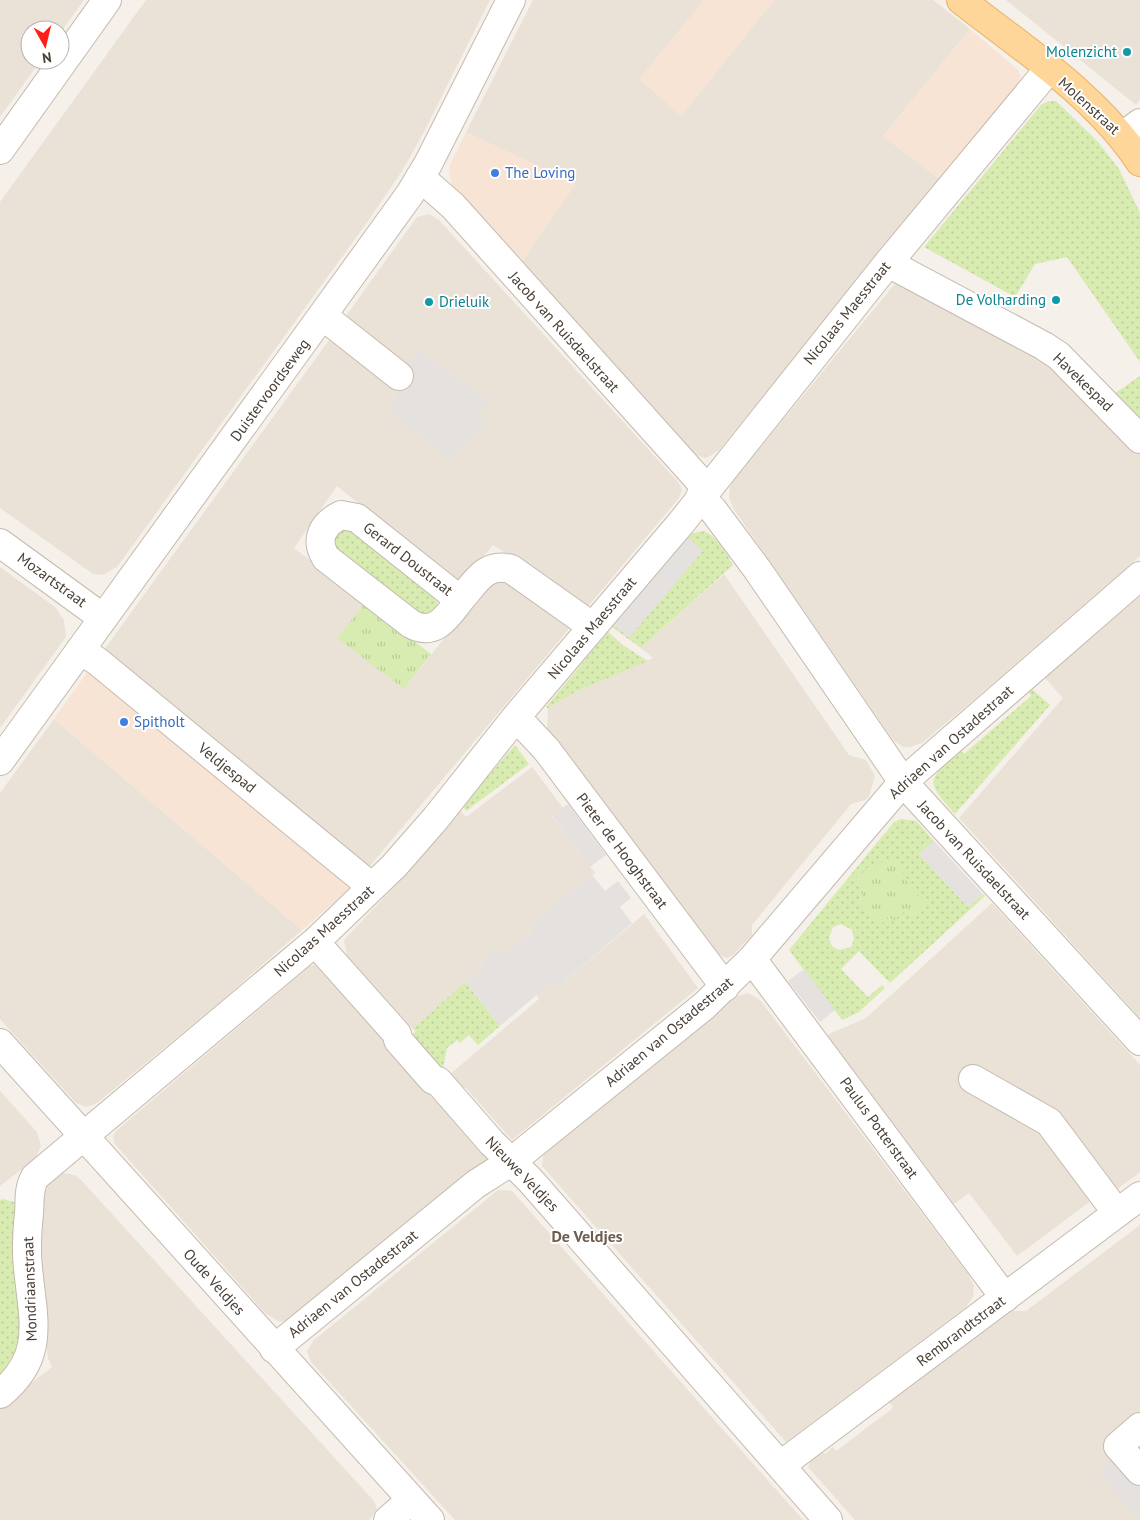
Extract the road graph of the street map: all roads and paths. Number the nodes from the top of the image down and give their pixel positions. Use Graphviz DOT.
graph roads {
  1 [pos="107,0"];
  2 [pos="511,0"];
  3 [pos="961,0"];
  4 [pos="1049,69"];
  5 [pos="1132,130"];
  6 [pos="0,150"];
  7 [pos="1140,162"];
  8 [pos="420,177"];
  9 [pos="888,263"];
  10 [pos="323,316"];
  11 [pos="399,376"];
  12 [pos="1140,439"];
  13 [pos="703,493"];
  14 [pos="0,543"];
  15 [pos="1140,576"];
  16 [pos="460,600"];
  17 [pos="103,618"];
  18 [pos="592,627"];
  19 [pos="80,650"];
  20 [pos="516,717"];
  21 [pos="0,761"];
  22 [pos="902,782"];
  23 [pos="372,888"];
  24 [pos="315,942"];
  25 [pos="752,959"];
  26 [pos="724,987"];
  27 [pos="1140,1041"];
  28 [pos="0,1043"];
  29 [pos="973,1079"];
  30 [pos="84,1137"];
  31 [pos="512,1161"];
  32 [pos="1140,1196"];
  33 [pos="1117,1213"];
  34 [pos="1005,1298"];
  35 [pos="274,1349"];
  36 [pos="0,1394"];
  37 [pos="1140,1427"];
  38 [pos="781,1465"];
  39 [pos="1140,1471"];
  40 [pos="411,1500"];
  41 [pos="388,1520"];
  42 [pos="430,1520"];
  43 [pos="828,1520"];
  1 -- 6 [label="street"];
  2 -- 8 [label="street, Duistervoordseweg"];
  3 -- 4 [label="main road, Molenstraat"];
  4 -- 5 [label="main road, Molenstraat"];
  4 -- 9 [label="street, Nicolaas Maesstraat"];
  5 -- 7 [label="main road, Molenstraat"];
  8 -- 10 [label="street, Duistervoordseweg"];
  8 -- 13 [label="street, Jacob van Ruisdaelstraat"];
  9 -- 12 [label="street, Havekespad"];
  9 -- 13 [label="street, Nicolaas Maesstraat"];
  10 -- 11 [label="street"];
  10 -- 17 [label="street, Duistervoordseweg"];
  13 -- 18 [label="street, Nicolaas Maesstraat"];
  13 -- 22 [label="street, Jacob van Ruisdaelstraat"];
  14 -- 17 [label="street, Mozartstraat"];
  15 -- 22 [label="street, Adriaen van Ostadestraat"];
  16 -- 16 [label="street, Gerard Doustraat"];
  16 -- 18 [label="street, Gerard Doustraat"];
  17 -- 19 [label="street, Duistervoordseweg"];
  18 -- 20 [label="street, Nicolaas Maesstraat"];
  19 -- 21 [label="street, Duistervoordseweg"];
  19 -- 23 [label="street, Veldjespad"];
  20 -- 23 [label="street, Nicolaas Maesstraat"];
  20 -- 26 [label="street, Pieter de Hooghstraat"];
  22 -- 25 [label="street, Adriaen van Ostadestraat"];
  22 -- 27 [label="street, Jacob van Ruisdaelstraat"];
  23 -- 24 [label="street, Nicolaas Maesstraat"];
  24 -- 30 [label="street, Nicolaas Maesstraat"];
  24 -- 31 [label="street, Nieuwe Veldjes"];
  25 -- 26 [label="street, Adriaen van Ostadestraat"];
  25 -- 34 [label="street, Paulus Potterstraat"];
  26 -- 31 [label="street, Adriaen van Ostadestraat"];
  28 -- 30 [label="street, Oude Veldjes"];
  29 -- 33 [label="street"];
  30 -- 35 [label="street, Oude Veldjes"];
  30 -- 36 [label="street, Mondriaanstraat"];
  31 -- 35 [label="street, Adriaen van Ostadestraat"];
  31 -- 38 [label="street, Nieuwe Veldjes"];
  32 -- 33 [label="street, Rembrandtstraat"];
  33 -- 34 [label="street, Rembrandtstraat"];
  34 -- 38 [label="street, Rembrandtstraat"];
  35 -- 40 [label="street, Oude Veldjes"];
  37 -- 39 [label="street"];
  38 -- 43 [label="street, Nieuwe Veldjes"];
  40 -- 41 [label="street"];
  40 -- 42 [label="street, Oude Veldjes"];
}
